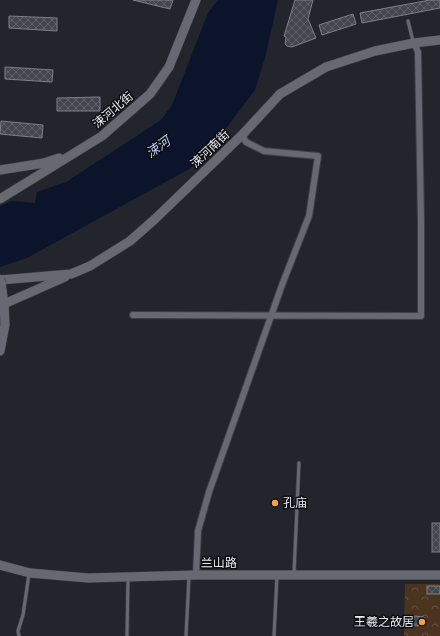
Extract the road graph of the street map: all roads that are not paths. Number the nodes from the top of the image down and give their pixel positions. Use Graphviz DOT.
graph roads {
  1 [pos="196,0"];
  2 [pos="408,21"];
  3 [pos="440,40"];
  4 [pos="414,43"];
  5 [pos="242,135"];
  6 [pos="74,153"];
  7 [pos="0,170"];
  8 [pos="0,175"];
  9 [pos="27,182"];
  10 [pos="0,199"];
  11 [pos="90,266"];
  12 [pos="36,276"];
  13 [pos="0,281"];
  14 [pos="4,301"];
  15 [pos="132,315"];
  16 [pos="271,316"];
  17 [pos="0,344"];
  18 [pos="299,463"];
  19 [pos="0,565"];
  20 [pos="30,573"];
  21 [pos="277,574"];
  22 [pos="294,574"];
  23 [pos="193,575"];
  24 [pos="440,575"];
  25 [pos="128,576"];
  26 [pos="19,636"];
  27 [pos="127,636"];
  28 [pos="186,636"];
  29 [pos="274,636"];
  1 -- 6 [label="main road, 涑河北街"];
  2 -- 4 [label="lane"];
  3 -- 4 [label="main road, 涑河南街"];
  4 -- 5 [label="main road, 涑河南街"];
  4 -- 16 [label="street"];
  5 -- 11 [label="main road, 涑河南街"];
  5 -- 16 [label="street"];
  6 -- 7 [label="main road"];
  6 -- 9 [label="main road, 涑河北街"];
  8 -- 9 [label="main road"];
  9 -- 10 [label="main road, 涑河北街"];
  11 -- 12 [label="main road, 涑河南街"];
  11 -- 14 [label="main road"];
  12 -- 13 [label="main road, 涑河南街"];
  12 -- 14 [label="main road"];
  13 -- 14 [label="main road"];
  14 -- 17 [label="main road"];
  15 -- 16 [label="street"];
  16 -- 23 [label="street"];
  18 -- 22 [label="lane"];
  19 -- 20 [label="main road, 兰山路"];
  20 -- 25 [label="main road, 兰山路"];
  20 -- 26 [label="lane"];
  21 -- 22 [label="main road, 兰山路"];
  21 -- 23 [label="main road, 兰山路"];
  21 -- 29 [label="lane"];
  22 -- 24 [label="main road, 兰山路"];
  23 -- 25 [label="main road, 兰山路"];
  23 -- 28 [label="lane"];
  25 -- 27 [label="lane"];
}
